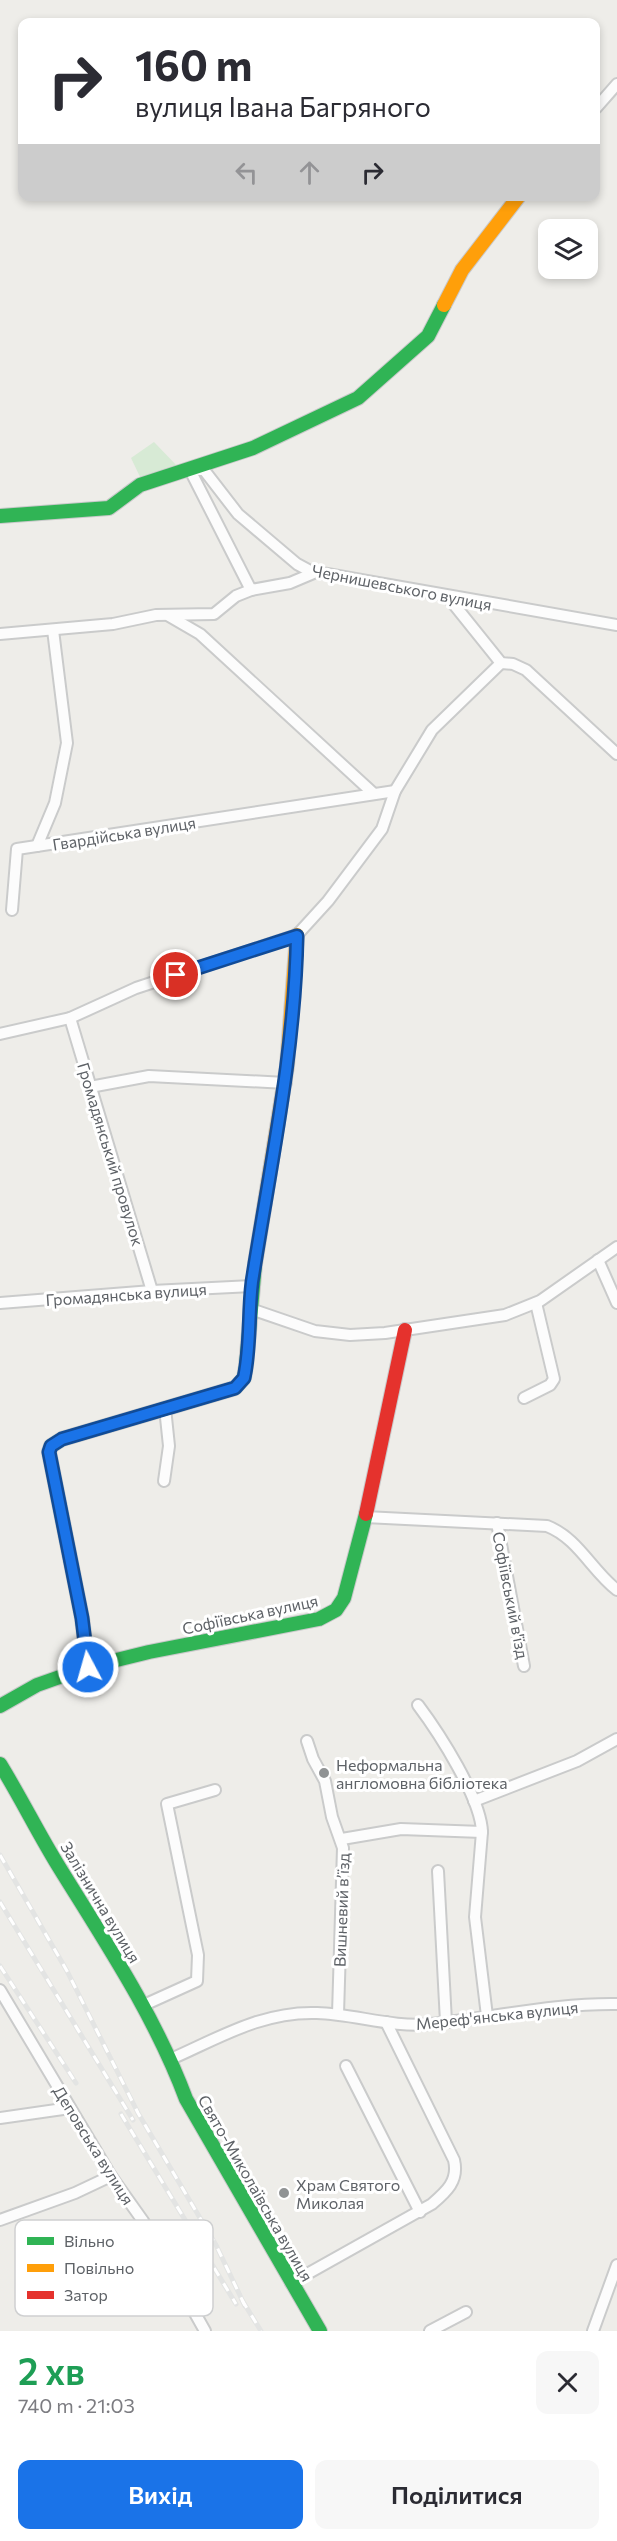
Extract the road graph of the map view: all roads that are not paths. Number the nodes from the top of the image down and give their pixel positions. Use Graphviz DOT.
graph roads {
  1 [pos="617,84"];
  2 [pos="600,103"];
  3 [pos="515,201"];
  4 [pos="190,470"];
  5 [pos="0,516"];
  6 [pos="316,572"];
  7 [pos="252,590"];
  8 [pos="448,597"];
  9 [pos="168,616"];
  10 [pos="617,625"];
  11 [pos="53,630"];
  12 [pos="0,634"];
  13 [pos="501,663"];
  14 [pos="617,754"];
  15 [pos="395,791"];
  16 [pos="374,794"];
  17 [pos="37,846"];
  18 [pos="12,910"];
  19 [pos="297,936"];
  20 [pos="70,1018"];
  21 [pos="0,1034"];
  22 [pos="286,1083"];
  23 [pos="90,1087"];
  24 [pos="617,1246"];
  25 [pos="598,1260"];
  26 [pos="252,1286"];
  27 [pos="152,1291"];
  28 [pos="0,1303"];
  29 [pos="536,1303"];
  30 [pos="617,1303"];
  31 [pos="250,1309"];
  32 [pos="405,1330"];
  33 [pos="524,1398"];
  34 [pos="165,1408"];
  35 [pos="164,1481"];
  36 [pos="365,1517"];
  37 [pos="497,1523"];
  38 [pos="617,1590"];
  39 [pos="524,1666"];
  40 [pos="88,1667"];
  41 [pos="418,1705"];
  42 [pos="0,1706"];
  43 [pos="617,1739"];
  44 [pos="307,1741"];
  45 [pos="0,1764"];
  46 [pos="214,1790"];
  47 [pos="474,1801"];
  48 [pos="482,1833"];
  49 [pos="342,1839"];
  50 [pos="438,1871"];
  51 [pos="0,1990"];
  52 [pos="617,2004"];
  53 [pos="144,2005"];
  54 [pos="338,2014"];
  55 [pos="487,2016"];
  56 [pos="386,2022"];
  57 [pos="446,2022"];
  58 [pos="171,2059"];
  59 [pos="346,2066"];
  60 [pos="70,2108"];
  61 [pos="0,2118"];
  62 [pos="111,2176"];
  63 [pos="420,2212"];
  64 [pos="0,2220"];
  65 [pos="142,2220"];
  66 [pos="617,2265"];
  67 [pos="291,2283"];
  68 [pos="466,2312"];
  69 [pos="197,2316"];
  70 [pos="205,2331"];
  71 [pos="320,2331"];
  72 [pos="430,2331"];
  73 [pos="593,2331"];
  1 -- 2 [label="street"];
  3 -- 4 [label="street"];
  4 -- 5 [label="street"];
  4 -- 6 [label="street, Чернишевського вулиця"];
  4 -- 7 [label="street"];
  6 -- 7 [label="street"];
  6 -- 8 [label="street, Чернишевського вулиця"];
  7 -- 9 [label="street"];
  8 -- 10 [label="street, Чернишевського вулиця"];
  8 -- 13 [label="street"];
  9 -- 11 [label="street"];
  9 -- 16 [label="street"];
  11 -- 12 [label="street"];
  11 -- 17 [label="street, Гвардійська вулиця"];
  13 -- 14 [label="street"];
  13 -- 15 [label="street"];
  15 -- 16 [label="street, Гвардійська вулиця"];
  15 -- 19 [label="street"];
  16 -- 17 [label="street, Гвардійська вулиця"];
  17 -- 18 [label="street"];
  19 -- 20 [label="street"];
  19 -- 22 [label="street"];
  20 -- 21 [label="street"];
  20 -- 23 [label="street, Громадянський провулок"];
  22 -- 23 [label="street"];
  22 -- 26 [label="street"];
  23 -- 27 [label="street, Громадянський провулок"];
  24 -- 25 [label="street"];
  25 -- 29 [label="street"];
  25 -- 30 [label="street"];
  26 -- 27 [label="street, Громадянська вулиця"];
  26 -- 31 [label="street"];
  27 -- 28 [label="street, Громадянська вулиця"];
  29 -- 32 [label="street"];
  29 -- 33 [label="street"];
  31 -- 32 [label="street"];
  31 -- 34 [label="street"];
  32 -- 36 [label="street, Софіївська вулиця"];
  34 -- 35 [label="street"];
  34 -- 40 [label="street"];
  36 -- 37 [label="street"];
  36 -- 40 [label="street, Софіївська вулиця"];
  37 -- 38 [label="street"];
  37 -- 39 [label="street, Софіївський в'їзд"];
  40 -- 42 [label="street, Софіївська вулиця"];
  41 -- 47 [label="street"];
  43 -- 47 [label="street"];
  44 -- 49 [label="street, Вишневий в’їзд"];
  45 -- 53 [label="street, Залізнична вулиця"];
  46 -- 53 [label="street"];
  47 -- 48 [label="street"];
  48 -- 49 [label="street"];
  48 -- 55 [label="street"];
  49 -- 54 [label="street, Вишневий в’їзд"];
  50 -- 57 [label="street"];
  51 -- 60 [label="street, Деповська вулиця"];
  52 -- 55 [label="street, Мереф'янська вулиця"];
  53 -- 58 [label="street, Залізнична вулиця"];
  54 -- 56 [label="street, Мереф'янська вулиця"];
  54 -- 58 [label="street, Мереф'янська вулиця"];
  55 -- 57 [label="street, Мереф'янська вулиця"];
  56 -- 57 [label="street, Мереф'янська вулиця"];
  56 -- 63 [label="street"];
  58 -- 67 [label="street, Свято-Миколаївська вулиця"];
  59 -- 63 [label="street"];
  60 -- 61 [label="street"];
  60 -- 62 [label="street, Деповська вулиця"];
  62 -- 64 [label="street"];
  62 -- 65 [label="street, Деповська вулиця"];
  63 -- 67 [label="street"];
  66 -- 73 [label="street"];
  67 -- 71 [label="street, Свято-Миколаївська вулиця"];
  68 -- 72 [label="street"];
  69 -- 70 [label="street, Деповська вулиця"];
}
